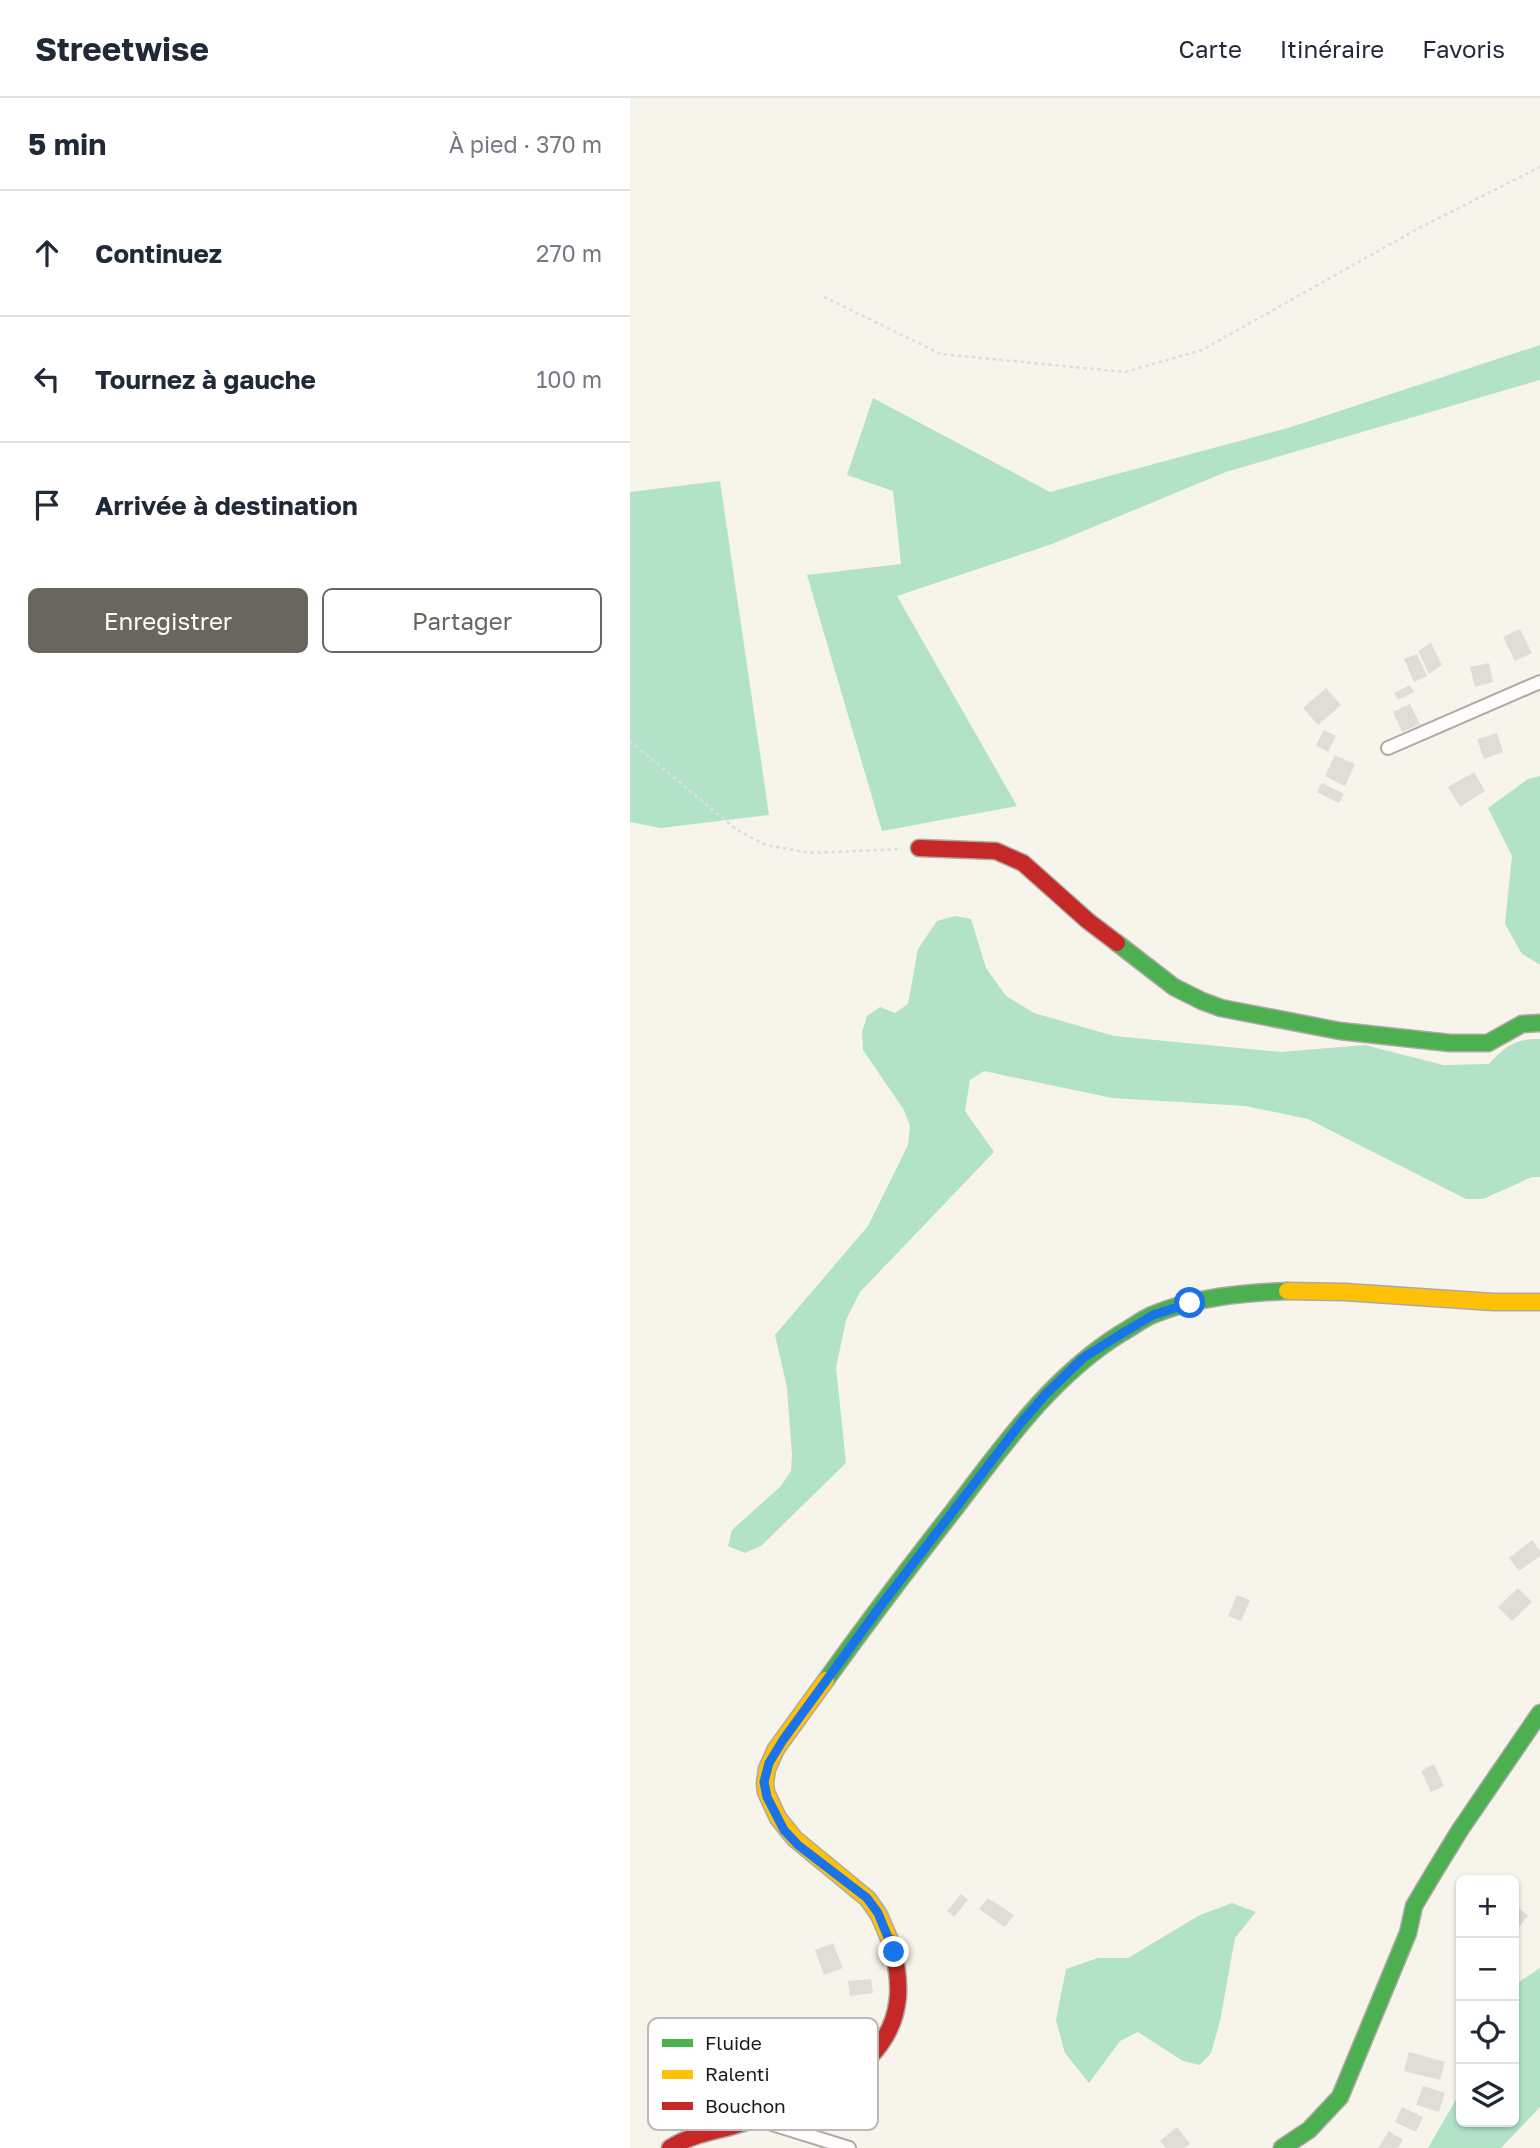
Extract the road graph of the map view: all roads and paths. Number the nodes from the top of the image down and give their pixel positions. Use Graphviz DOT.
graph roads {
  1 [pos="1540,167"];
  2 [pos="824,297"];
  3 [pos="1540,682"];
  4 [pos="630,741"];
  5 [pos="1388,748"];
  6 [pos="919,848"];
  7 [pos="1540,1023"];
  8 [pos="1540,1302"];
  9 [pos="1540,1713"];
  10 [pos="878,2045"];
  11 [pos="716,2130"];
  12 [pos="790,2130"];
  13 [pos="670,2148"];
  14 [pos="849,2148"];
  15 [pos="1282,2148"];
  1 -- 2 [label="path"];
  3 -- 5 [label="street"];
  4 -- 6 [label="path"];
  6 -- 7 [label="street"];
  8 -- 10 [label="street"];
  9 -- 15 [label="street"];
  11 -- 13 [label="street"];
  12 -- 14 [label="street"];
}
